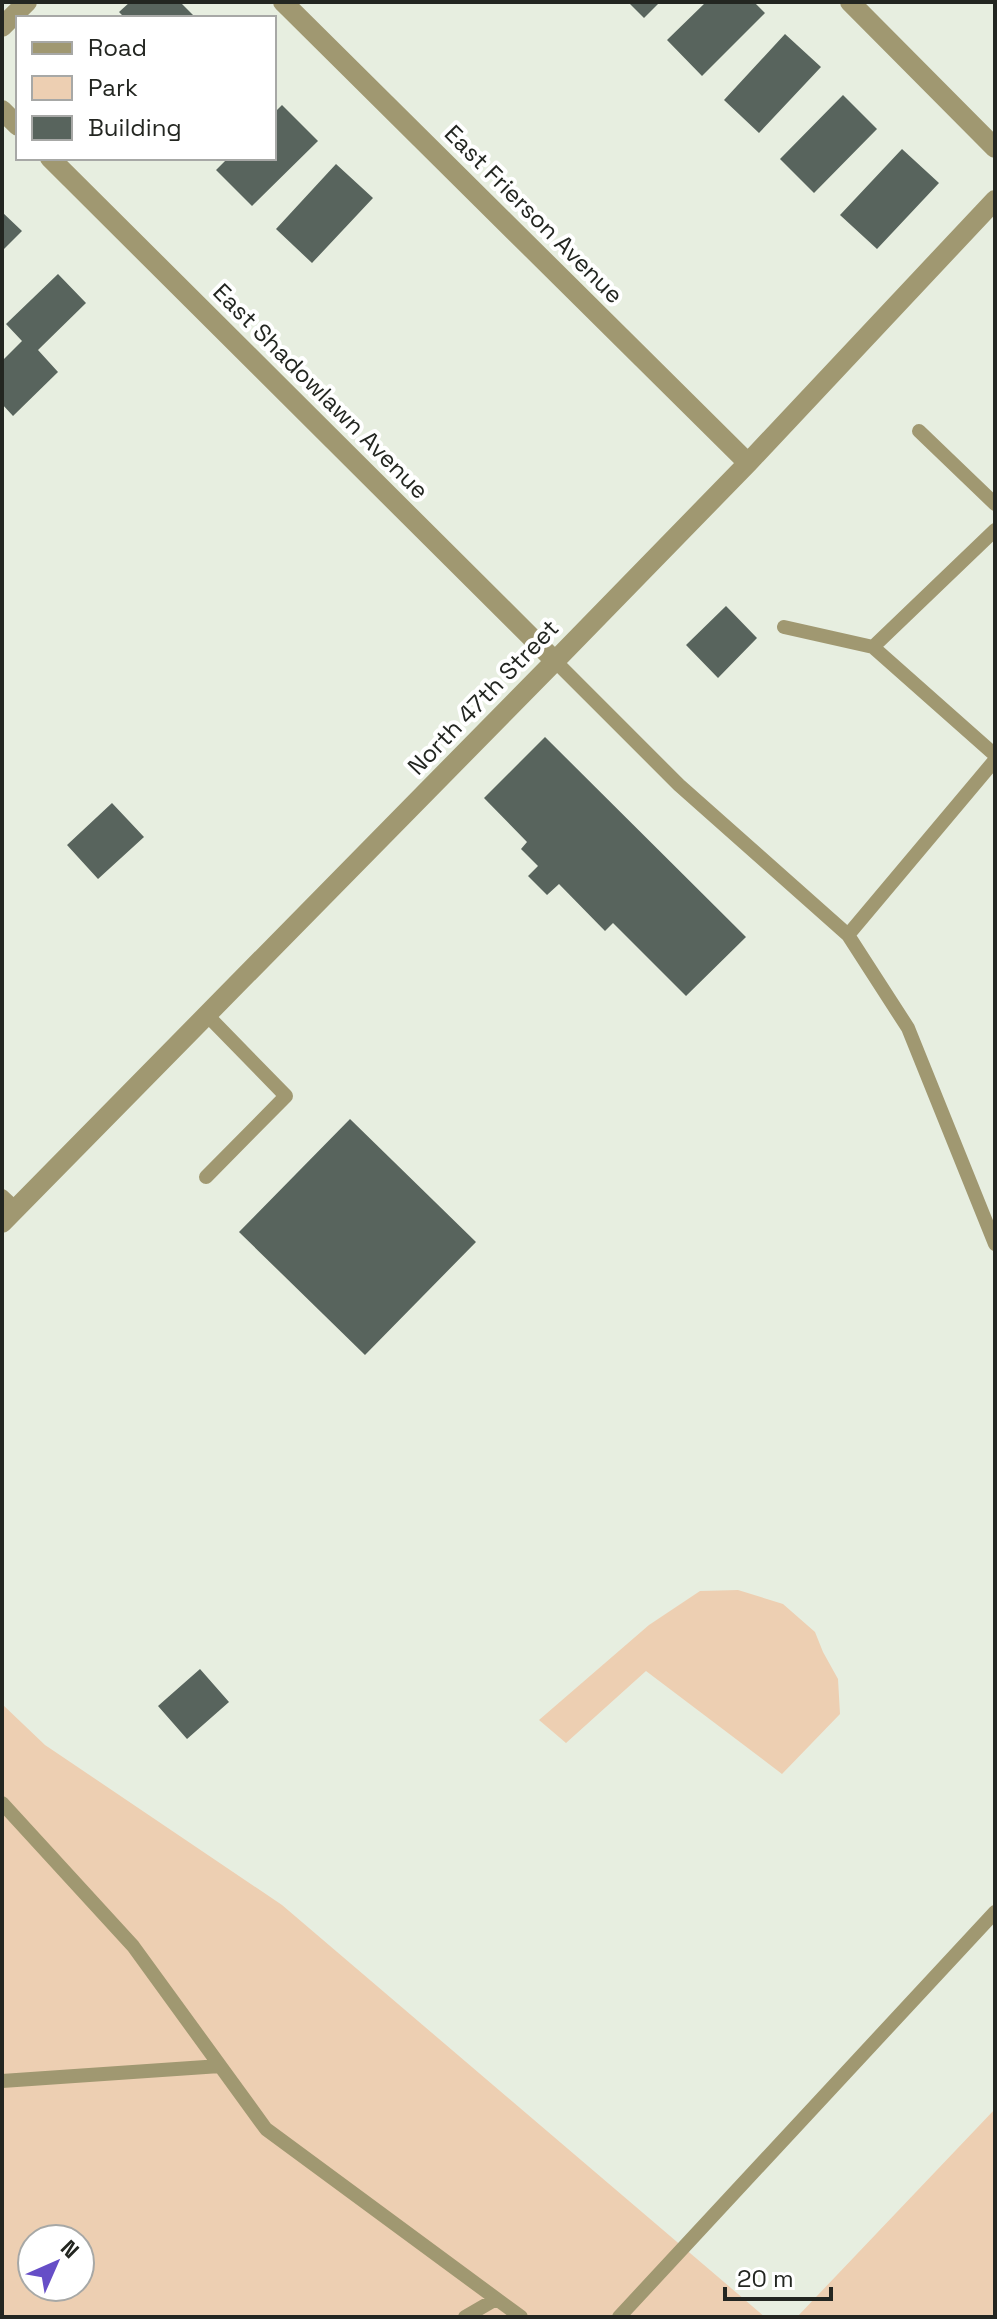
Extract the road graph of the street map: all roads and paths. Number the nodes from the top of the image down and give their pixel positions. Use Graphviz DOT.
graph roads {
  1 [pos="27,2"];
  2 [pos="283,2"];
  3 [pos="850,2"];
  4 [pos="2,27"];
  5 [pos="995,148"];
  6 [pos="52,160"];
  7 [pos="995,200"];
  8 [pos="919,431"];
  9 [pos="748,463"];
  10 [pos="995,504"];
  11 [pos="995,530"];
  12 [pos="784,627"];
  13 [pos="873,647"];
  14 [pos="555,661"];
  15 [pos="995,757"];
  16 [pos="848,935"];
  17 [pos="207,1015"];
  18 [pos="206,1177"];
  19 [pos="7,1210"];
  20 [pos="995,1244"];
  21 [pos="2,1803"];
  22 [pos="995,1912"];
  23 [pos="220,2066"];
  24 [pos="2,2081"];
  25 [pos="496,2299"];
  26 [pos="465,2317"];
  27 [pos="521,2317"];
  28 [pos="619,2317"];
  1 -- 4 [label="street"];
  2 -- 9 [label="street, East Frierson Avenue"];
  3 -- 5 [label="street"];
  6 -- 14 [label="street, East Shadowlawn Avenue"];
  7 -- 9 [label="street, North 47th Street"];
  8 -- 10 [label="lane"];
  9 -- 14 [label="street, North 47th Street"];
  11 -- 13 [label="lane"];
  12 -- 13 [label="lane"];
  13 -- 15 [label="lane"];
  14 -- 16 [label="lane"];
  14 -- 17 [label="street, North 47th Street"];
  15 -- 16 [label="lane"];
  16 -- 20 [label="lane"];
  17 -- 18 [label="lane"];
  17 -- 19 [label="street, North 47th Street"];
  21 -- 23 [label="lane"];
  22 -- 28 [label="lane"];
  23 -- 24 [label="lane"];
  23 -- 25 [label="lane"];
  25 -- 26 [label="lane"];
  25 -- 27 [label="lane"];
}
